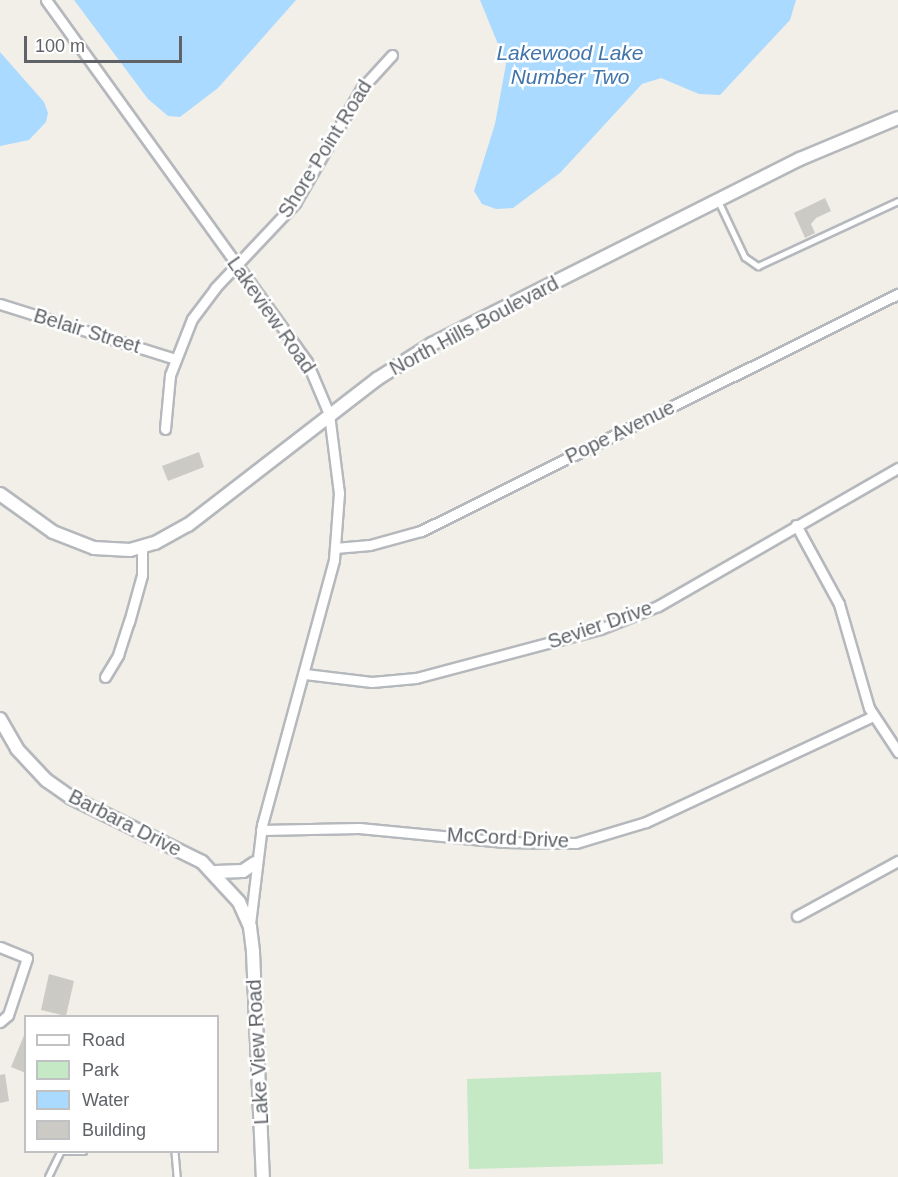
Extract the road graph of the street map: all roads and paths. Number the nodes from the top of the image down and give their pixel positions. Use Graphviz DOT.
graph roads {
  1 [pos="46,0"];
  2 [pos="392,55"];
  3 [pos="898,118"];
  4 [pos="718,200"];
  5 [pos="898,201"];
  6 [pos="237,265"];
  7 [pos="898,294"];
  8 [pos="0,304"];
  9 [pos="175,359"];
  10 [pos="329,414"];
  11 [pos="165,429"];
  12 [pos="898,468"];
  13 [pos="0,494"];
  14 [pos="5,502"];
  15 [pos="796,525"];
  16 [pos="142,547"];
  17 [pos="335,548"];
  18 [pos="305,674"];
  19 [pos="105,677"];
  20 [pos="873,716"];
  21 [pos="0,719"];
  22 [pos="898,752"];
  23 [pos="261,830"];
  24 [pos="898,861"];
  25 [pos="255,863"];
  26 [pos="215,872"];
  27 [pos="797,916"];
  28 [pos="250,927"];
  29 [pos="0,947"];
  30 [pos="0,1022"];
  31 [pos="60,1153"];
  32 [pos="175,1153"];
  33 [pos="48,1177"];
  34 [pos="177,1177"];
  35 [pos="263,1177"];
  1 -- 6 [label="street, Lakeview Road"];
  2 -- 6 [label="street, Shore Point Road"];
  3 -- 4 [label="street, North Hills Boulevard"];
  4 -- 5 [label="lane"];
  4 -- 10 [label="street, North Hills Boulevard"];
  6 -- 9 [label="street, Shore Point Road"];
  6 -- 10 [label="street, Lakeview Road"];
  7 -- 17 [label="street, Pope Avenue"];
  8 -- 9 [label="street, Belair Street"];
  9 -- 11 [label="street, Shore Point Road"];
  10 -- 16 [label="street, North Hills Boulevard"];
  10 -- 17 [label="street, Lakeview Road"];
  12 -- 15 [label="street, Sevier Drive"];
  13 -- 14 [label="street, North Hills Boulevard"];
  14 -- 16 [label="street, North Hills Boulevard"];
  15 -- 18 [label="street, Sevier Drive"];
  15 -- 20 [label="street"];
  16 -- 19 [label="street"];
  17 -- 18 [label="street, Lakeview Road"];
  18 -- 23 [label="street, Lakeview Road"];
  20 -- 22 [label="street"];
  20 -- 23 [label="street, McCord Drive"];
  21 -- 26 [label="street, Barbara Drive"];
  23 -- 25 [label="street, Lakeview Road"];
  24 -- 27 [label="street"];
  25 -- 26 [label="street"];
  25 -- 28 [label="street, Lakeview Road"];
  26 -- 28 [label="street, Barbara Drive"];
  28 -- 35 [label="street, Lake View Road"];
  29 -- 30 [label="street"];
  31 -- 33 [label="lane"];
  32 -- 34 [label="lane"];
}
